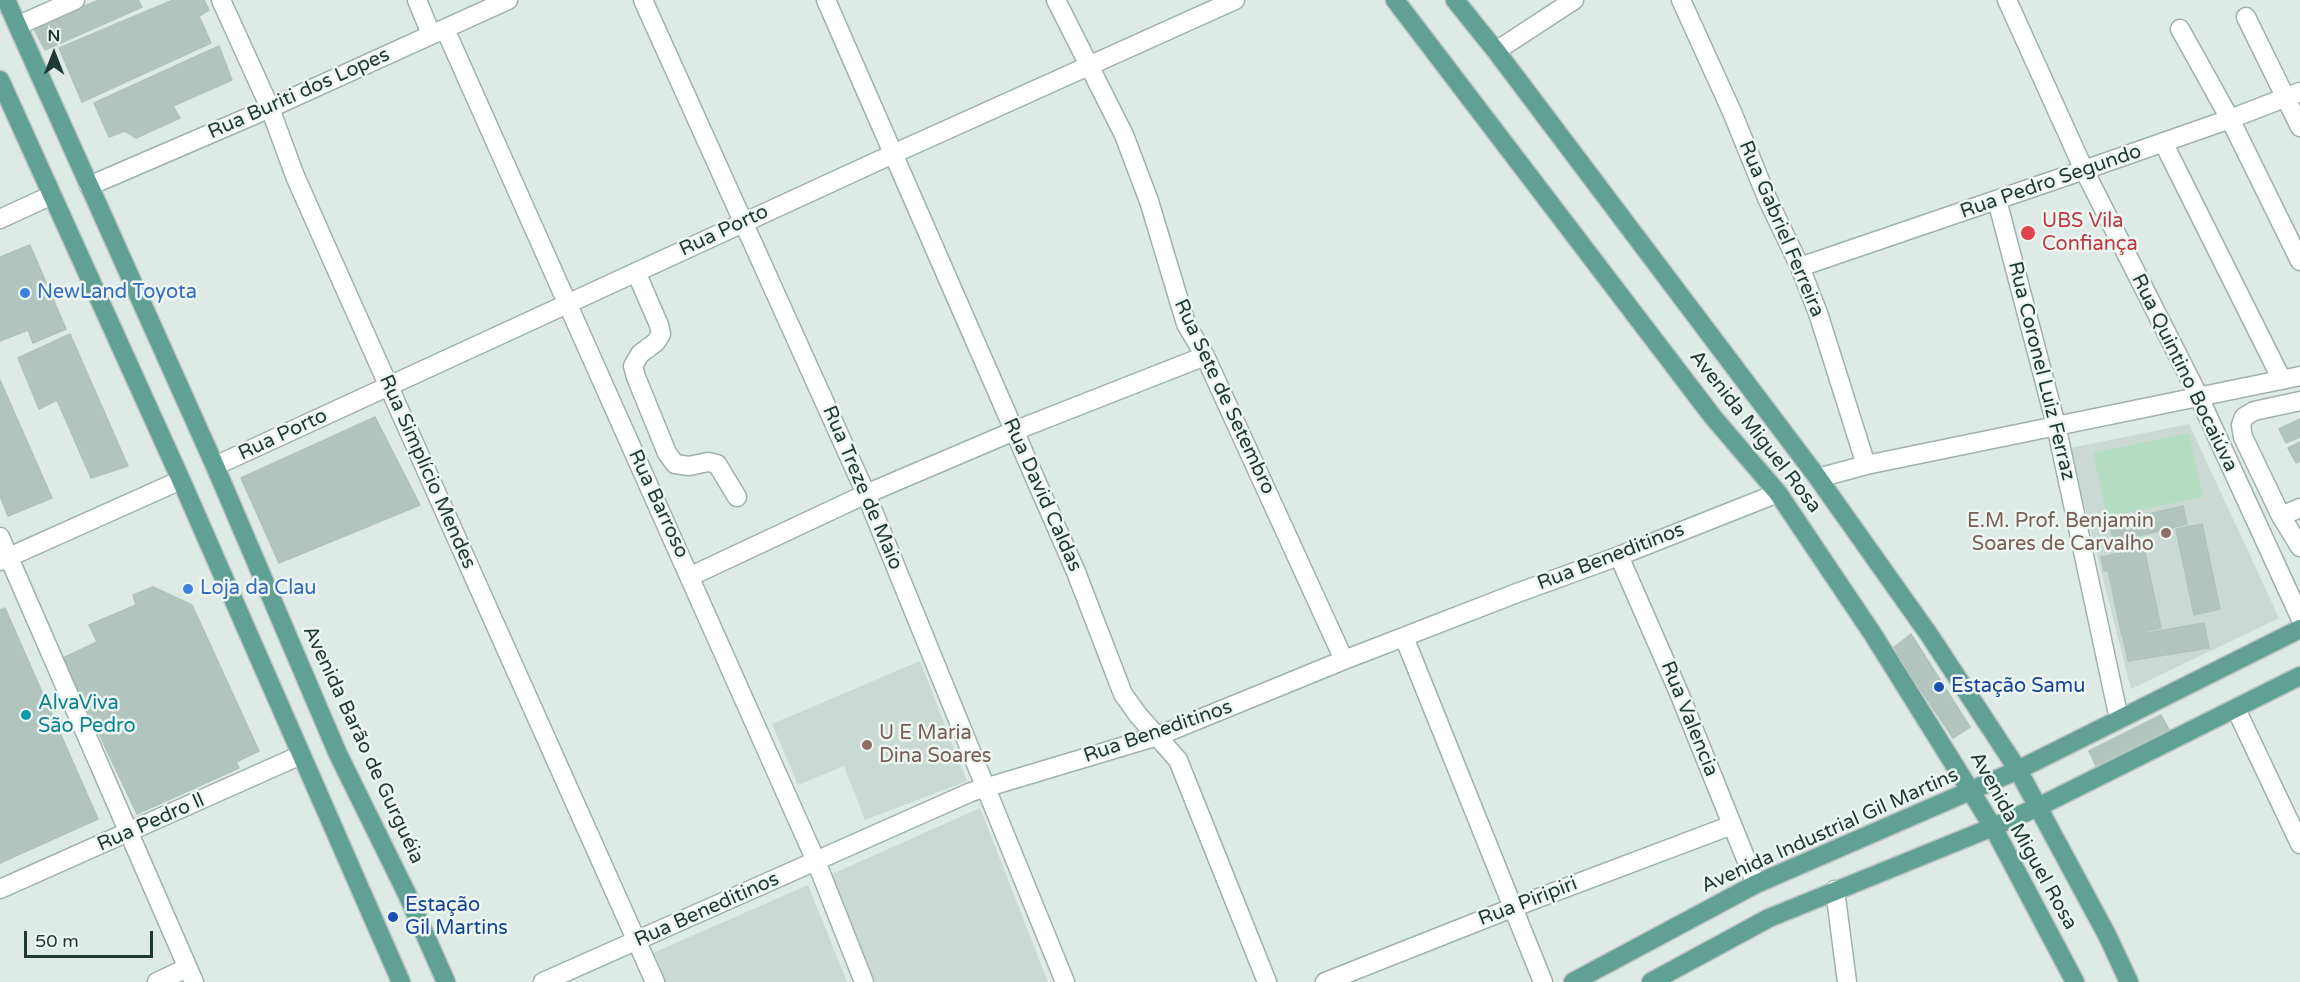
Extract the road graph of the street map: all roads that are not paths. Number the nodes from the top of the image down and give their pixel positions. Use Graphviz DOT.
graph roads {
  1 [pos="6,0"];
  2 [pos="75,0"];
  3 [pos="221,0"];
  4 [pos="417,0"];
  5 [pos="508,0"];
  6 [pos="643,0"];
  7 [pos="826,0"];
  8 [pos="1056,0"];
  9 [pos="1235,0"];
  10 [pos="1395,0"];
  11 [pos="1455,0"];
  12 [pos="1574,0"];
  13 [pos="1681,0"];
  14 [pos="2007,0"];
  15 [pos="2246,17"];
  16 [pos="19,25"];
  17 [pos="2180,29"];
  18 [pos="438,32"];
  19 [pos="1496,51"];
  20 [pos="1089,67"];
  21 [pos="0,80"];
  22 [pos="2292,94"];
  23 [pos="270,108"];
  24 [pos="2230,119"];
  25 [pos="2300,127"];
  26 [pos="2163,142"];
  27 [pos="893,154"];
  28 [pos="2084,170"];
  29 [pos="89,186"];
  30 [pos="52,195"];
  31 [pos="1997,200"];
  32 [pos="0,219"];
  33 [pos="744,222"];
  34 [pos="2300,261"];
  35 [pos="1800,267"];
  36 [pos="636,272"];
  37 [pos="567,305"];
  38 [pos="1205,356"];
  39 [pos="2300,376"];
  40 [pos="2282,380"];
  41 [pos="389,387"];
  42 [pos="2198,395"];
  43 [pos="2300,401"];
  44 [pos="2056,425"];
  45 [pos="1014,431"];
  46 [pos="1866,465"];
  47 [pos="215,466"];
  48 [pos="1818,478"];
  49 [pos="181,480"];
  50 [pos="1778,493"];
  51 [pos="866,494"];
  52 [pos="737,497"];
  53 [pos="2300,508"];
  54 [pos="2281,516"];
  55 [pos="0,537"];
  56 [pos="2300,547"];
  57 [pos="1619,556"];
  58 [pos="5,559"];
  59 [pos="691,576"];
  60 [pos="2300,617"];
  61 [pos="2300,629"];
  62 [pos="1404,637"];
  63 [pos="1344,660"];
  64 [pos="2300,676"];
  65 [pos="2236,709"];
  66 [pos="2119,719"];
  67 [pos="1158,736"];
  68 [pos="301,755"];
  69 [pos="2018,770"];
  70 [pos="986,786"];
  71 [pos="1972,792"];
  72 [pos="2038,807"];
  73 [pos="1732,825"];
  74 [pos="1993,827"];
  75 [pos="127,834"];
  76 [pos="2300,844"];
  77 [pos="816,861"];
  78 [pos="1756,884"];
  79 [pos="0,889"];
  80 [pos="1836,890"];
  81 [pos="1512,908"];
  82 [pos="638,941"];
  83 [pos="190,975"];
  84 [pos="158,982"];
  85 [pos="401,982"];
  86 [pos="446,982"];
  87 [pos="543,982"];
  88 [pos="656,982"];
  89 [pos="864,982"];
  90 [pos="1065,982"];
  91 [pos="1268,982"];
  92 [pos="1325,982"];
  93 [pos="1543,982"];
  94 [pos="1573,982"];
  95 [pos="1651,982"];
  96 [pos="1847,982"];
  97 [pos="2075,982"];
  98 [pos="2129,982"];
  1 -- 16 [label="main road, Avenida Barão de Gurguéia"];
  2 -- 16 [label="street"];
  3 -- 23 [label="street, Rua Simplício Mendes"];
  4 -- 18 [label="street, Rua Barroso"];
  5 -- 18 [label="street, Rua Buriti dos Lopes"];
  6 -- 33 [label="street, Rua Treze de Maio"];
  7 -- 27 [label="street, Rua David Caldas"];
  8 -- 20 [label="street, Rua Sete de Setembro"];
  9 -- 20 [label="street, Rua Porto"];
  10 -- 50 [label="main road, Avenida Miguel Rosa"];
  11 -- 19 [label="main road, Avenida Miguel Rosa"];
  12 -- 19 [label="street"];
  13 -- 35 [label="street, Rua Gabriel Ferreira"];
  14 -- 28 [label="street, Rua Quintino Bocaiúva"];
  15 -- 22 [label="street"];
  16 -- 29 [label="main road, Avenida Barão de Gurguéia"];
  17 -- 24 [label="street"];
  18 -- 23 [label="street, Rua Buriti dos Lopes"];
  18 -- 37 [label="street, Rua Barroso"];
  19 -- 48 [label="main road, Avenida Miguel Rosa"];
  20 -- 27 [label="street, Rua Porto"];
  20 -- 38 [label="street, Rua Sete de Setembro"];
  21 -- 30 [label="main road"];
  22 -- 24 [label="street, Rua Pedro Segundo"];
  22 -- 25 [label="street"];
  23 -- 29 [label="street, Rua Buriti dos Lopes"];
  23 -- 41 [label="street, Rua Simplício Mendes"];
  24 -- 26 [label="street, Rua Pedro Segundo"];
  24 -- 34 [label="street"];
  26 -- 28 [label="street, Rua Pedro Segundo"];
  26 -- 40 [label="street"];
  27 -- 33 [label="street, Rua Porto"];
  27 -- 45 [label="street, Rua David Caldas"];
  28 -- 31 [label="street, Rua Pedro Segundo"];
  28 -- 42 [label="street, Rua Quintino Bocaiúva"];
  29 -- 47 [label="main road, Avenida Barão de Gurguéia"];
  30 -- 32 [label="street"];
  30 -- 49 [label="main road"];
  31 -- 35 [label="street, Rua Pedro Segundo"];
  31 -- 44 [label="street, Rua Coronel Luiz Ferraz"];
  33 -- 36 [label="street, Rua Porto"];
  33 -- 51 [label="street, Rua Treze de Maio"];
  35 -- 46 [label="street, Rua Gabriel Ferreira"];
  36 -- 37 [label="street, Rua Porto"];
  36 -- 52 [label="street"];
  37 -- 41 [label="street, Rua Porto"];
  37 -- 59 [label="street, Rua Barroso"];
  38 -- 45 [label="street"];
  38 -- 63 [label="street, Rua Sete de Setembro"];
  39 -- 40 [label="street"];
  40 -- 42 [label="street"];
  41 -- 47 [label="street, Rua Porto"];
  41 -- 82 [label="street, Rua Simplício Mendes"];
  42 -- 44 [label="street"];
  42 -- 60 [label="street, Rua Quintino Bocaiúva"];
  43 -- 54 [label="street"];
  44 -- 46 [label="street"];
  44 -- 66 [label="street, Rua Coronel Luiz Ferraz"];
  45 -- 51 [label="street"];
  45 -- 67 [label="street, Rua David Caldas"];
  46 -- 48 [label="street"];
  47 -- 86 [label="main road, Avenida Barão de Gurguéia"];
  48 -- 69 [label="main road, Avenida Miguel Rosa"];
  49 -- 58 [label="street"];
  49 -- 68 [label="main road"];
  50 -- 57 [label="street, Rua Beneditinos"];
  50 -- 71 [label="main road, Avenida Miguel Rosa"];
  51 -- 59 [label="street"];
  51 -- 70 [label="street, Rua Treze de Maio"];
  53 -- 54 [label="street"];
  54 -- 56 [label="street"];
  55 -- 58 [label="street"];
  57 -- 62 [label="street, Rua Beneditinos"];
  57 -- 73 [label="street, Rua Valencia"];
  58 -- 75 [label="street"];
  59 -- 77 [label="street, Rua Barroso"];
  61 -- 66 [label="main road, Avenida Industrial Gil Martins"];
  62 -- 63 [label="street, Rua Beneditinos"];
  62 -- 81 [label="street"];
  63 -- 67 [label="street, Rua Beneditinos"];
  64 -- 65 [label="main road"];
  65 -- 72 [label="main road"];
  65 -- 76 [label="street"];
  66 -- 69 [label="main road, Avenida Industrial Gil Martins"];
  67 -- 70 [label="street, Rua Beneditinos"];
  67 -- 91 [label="street, Rua David Caldas"];
  68 -- 75 [label="street, Rua Pedro ll"];
  68 -- 85 [label="main road"];
  69 -- 71 [label="main road, Avenida Industrial Gil Martins"];
  69 -- 72 [label="main road, Avenida Miguel Rosa"];
  70 -- 77 [label="street, Rua Beneditinos"];
  70 -- 90 [label="street, Rua Treze de Maio"];
  71 -- 74 [label="main road, Avenida Miguel Rosa"];
  71 -- 78 [label="main road, Avenida Industrial Gil Martins"];
  72 -- 74 [label="main road"];
  72 -- 98 [label="main road, Avenida Miguel Rosa"];
  73 -- 78 [label="street, Rua Valencia"];
  73 -- 81 [label="street, Rua Piripiri"];
  74 -- 80 [label="main road"];
  74 -- 97 [label="main road, Avenida Miguel Rosa"];
  75 -- 79 [label="street, Rua Pedro ll"];
  75 -- 83 [label="street"];
  77 -- 82 [label="street, Rua Beneditinos"];
  77 -- 89 [label="street, Rua Barroso"];
  78 -- 94 [label="main road, Avenida Industrial Gil Martins"];
  80 -- 95 [label="main road"];
  80 -- 96 [label="street"];
  81 -- 92 [label="street, Rua Piripiri"];
  81 -- 93 [label="street"];
  82 -- 87 [label="street, Rua Beneditinos"];
  82 -- 88 [label="street, Rua Simplício Mendes"];
  83 -- 84 [label="street"];
}
